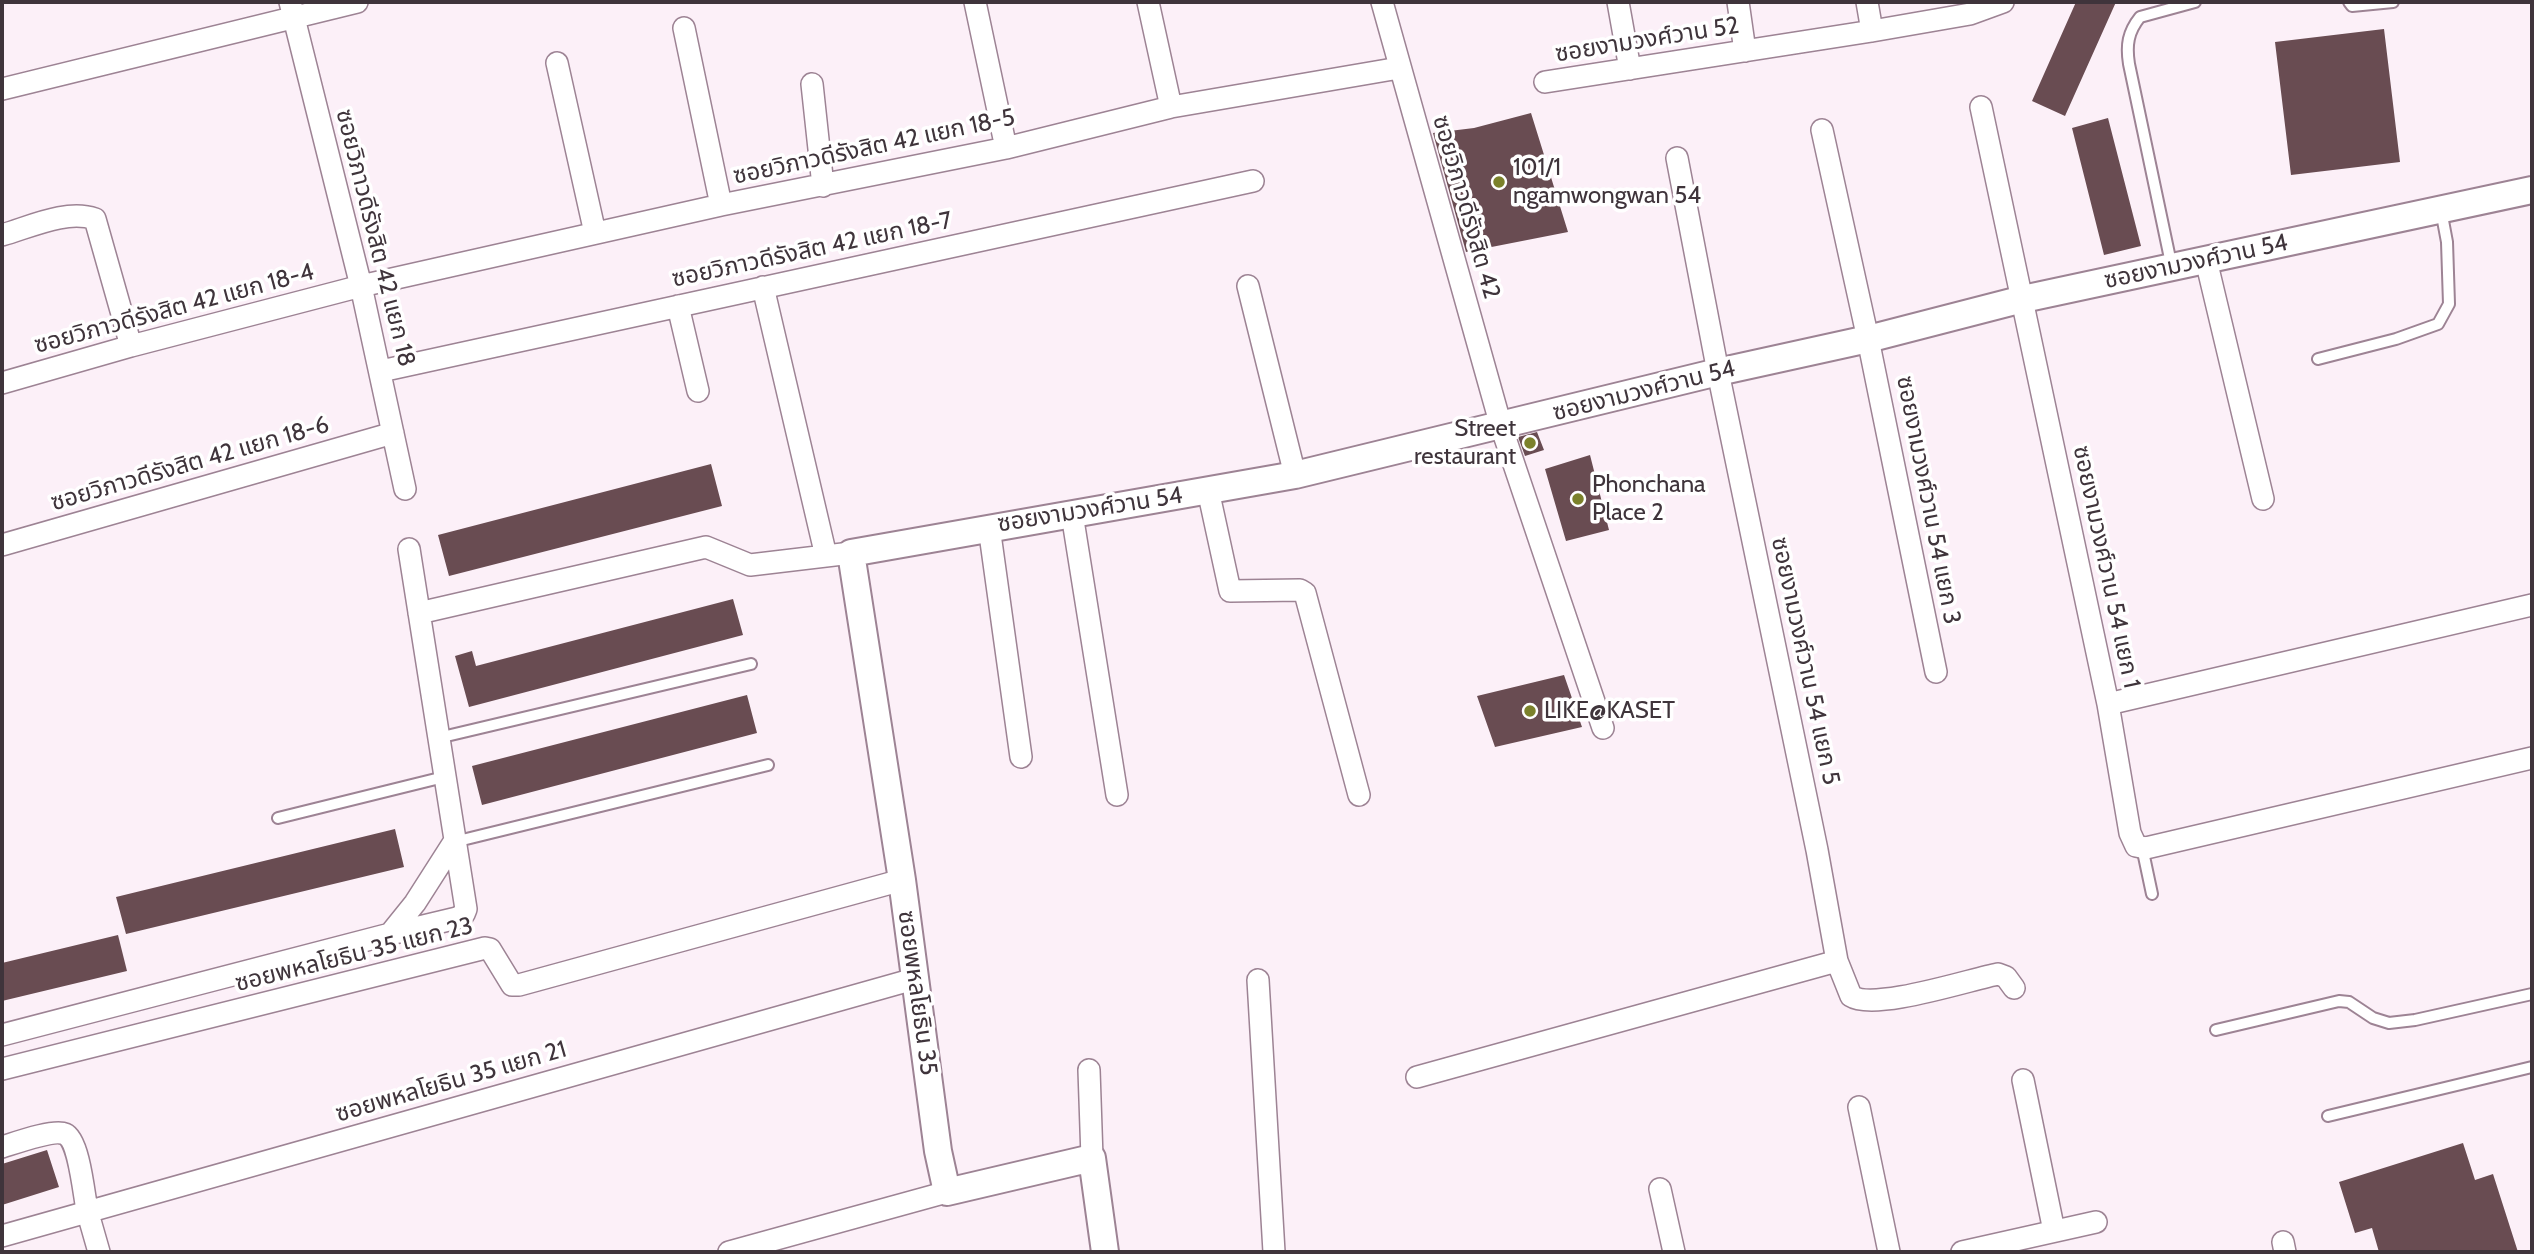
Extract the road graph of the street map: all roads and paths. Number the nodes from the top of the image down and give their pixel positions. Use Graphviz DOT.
graph roads {
  1 [pos="357,2"];
  2 [pos="975,2"];
  3 [pos="1148,2"];
  4 [pos="1382,2"];
  5 [pos="1618,2"];
  6 [pos="1738,2"];
  7 [pos="1867,2"];
  8 [pos="2003,2"];
  9 [pos="2195,2"];
  10 [pos="2349,2"];
  11 [pos="2393,2"];
  12 [pos="1969,8"];
  13 [pos="291,9"];
  14 [pos="684,28"];
  15 [pos="1872,31"];
  16 [pos="1745,51"];
  17 [pos="557,63"];
  18 [pos="1399,68"];
  19 [pos="1630,69"];
  20 [pos="1545,82"];
  21 [pos="812,84"];
  22 [pos="2,89"];
  23 [pos="1171,107"];
  24 [pos="1981,107"];
  25 [pos="1822,130"];
  26 [pos="1006,148"];
  27 [pos="1677,158"];
  28 [pos="1253,181"];
  29 [pos="823,186"];
  30 [pos="2532,190"];
  31 [pos="721,205"];
  32 [pos="2441,210"];
  33 [pos="595,233"];
  34 [pos="2,235"];
  35 [pos="2206,260"];
  36 [pos="2172,268"];
  37 [pos="361,286"];
  38 [pos="1248,286"];
  39 [pos="763,287"];
  40 [pos="2023,299"];
  41 [pos="678,306"];
  42 [pos="1868,339"];
  43 [pos="131,346"];
  44 [pos="2318,359"];
  45 [pos="381,371"];
  46 [pos="1718,372"];
  47 [pos="2,383"];
  48 [pos="698,391"];
  49 [pos="1501,426"];
  50 [pos="393,433"];
  51 [pos="1295,475"];
  52 [pos="405,489"];
  53 [pos="1208,490"];
  54 [pos="2263,499"];
  55 [pos="1072,514"];
  56 [pos="989,527"];
  57 [pos="2,545"];
  58 [pos="409,549"];
  59 [pos="838,554"];
  60 [pos="2532,605"];
  61 [pos="419,613"];
  62 [pos="751,664"];
  63 [pos="1936,672"];
  64 [pos="2108,704"];
  65 [pos="1603,728"];
  66 [pos="438,738"];
  67 [pos="1021,757"];
  68 [pos="2532,758"];
  69 [pos="768,765"];
  70 [pos="444,777"];
  71 [pos="1118,795"];
  72 [pos="1359,795"];
  73 [pos="278,818"];
  74 [pos="454,842"];
  75 [pos="2139,846"];
  76 [pos="902,880"];
  77 [pos="2152,894"];
  78 [pos="390,934"];
  79 [pos="1837,961"];
  80 [pos="915,979"];
  81 [pos="1258,980"];
  82 [pos="2014,988"];
  83 [pos="2532,994"];
  84 [pos="2216,1030"];
  85 [pos="2,1035"];
  86 [pos="2532,1067"];
  87 [pos="2,1069"];
  88 [pos="1089,1070"];
  89 [pos="1417,1077"];
  90 [pos="2023,1080"];
  91 [pos="1859,1107"];
  92 [pos="2328,1116"];
  93 [pos="2,1147"];
  94 [pos="1092,1158"];
  95 [pos="1660,1189"];
  96 [pos="947,1192"];
  97 [pos="88,1211"];
  98 [pos="2096,1222"];
  99 [pos="2054,1231"];
  100 [pos="2,1236"];
  101 [pos="99,1252"];
  102 [pos="729,1252"];
  103 [pos="1105,1252"];
  104 [pos="1274,1252"];
  105 [pos="1675,1252"];
  106 [pos="1889,1252"];
  107 [pos="1962,1252"];
  1 -- 13 [label="street"];
  2 -- 26 [label="street"];
  3 -- 23 [label="street"];
  4 -- 18 [label="street, ซอยวิภาวดีรังสิต 42"];
  5 -- 19 [label="street"];
  6 -- 16 [label="street"];
  7 -- 15 [label="street"];
  8 -- 12 [label="street, ซอยงามวงศ์วาน 52"];
  9 -- 36 [label="lane"];
  10 -- 11 [label="lane"];
  12 -- 15 [label="street, ซอยงามวงศ์วาน 52"];
  13 -- 22 [label="street"];
  13 -- 37 [label="street, ซอยวิภาวดีรังสิต 42 แยก 18"];
  14 -- 31 [label="street"];
  15 -- 16 [label="street, ซอยงามวงศ์วาน 52"];
  16 -- 19 [label="street, ซอยงามวงศ์วาน 52"];
  17 -- 33 [label="street"];
  18 -- 23 [label="street, ซอยวิภาวดีรังสิต 42 แยก 18-5"];
  18 -- 49 [label="street, ซอยวิภาวดีรังสิต 42"];
  19 -- 20 [label="street, ซอยงามวงศ์วาน 52"];
  21 -- 29 [label="street"];
  23 -- 26 [label="street, ซอยวิภาวดีรังสิต 42 แยก 18-5"];
  24 -- 40 [label="street, ซอยงามวงศ์วาน 54 แยก 1"];
  25 -- 42 [label="street, ซอยงามวงศ์วาน 54 แยก 3"];
  26 -- 29 [label="street, ซอยวิภาวดีรังสิต 42 แยก 18-5"];
  27 -- 46 [label="street, ซอยงามวงศ์วาน 54 แยก 5"];
  28 -- 39 [label="street, ซอยวิภาวดีรังสิต 42 แยก 18-7"];
  29 -- 31 [label="street, ซอยวิภาวดีรังสิต 42 แยก 18-5"];
  30 -- 32 [label="street, ซอยงามวงศ์วาน 54"];
  31 -- 33 [label="street, ซอยวิภาวดีรังสิต 42 แยก 18-5"];
  32 -- 35 [label="street, ซอยงามวงศ์วาน 54"];
  32 -- 44 [label="lane"];
  33 -- 37 [label="street, ซอยวิภาวดีรังสิต 42 แยก 18-5"];
  34 -- 43 [label="street"];
  35 -- 36 [label="street, ซอยงามวงศ์วาน 54"];
  35 -- 54 [label="street"];
  36 -- 40 [label="street, ซอยงามวงศ์วาน 54"];
  37 -- 43 [label="street, ซอยวิภาวดีรังสิต 42 แยก 18-4"];
  37 -- 45 [label="street, ซอยวิภาวดีรังสิต 42 แยก 18"];
  38 -- 51 [label="street"];
  39 -- 41 [label="street, ซอยวิภาวดีรังสิต 42 แยก 18-7"];
  39 -- 59 [label="street"];
  40 -- 42 [label="street, ซอยงามวงศ์วาน 54"];
  40 -- 64 [label="street, ซอยงามวงศ์วาน 54 แยก 1"];
  41 -- 45 [label="street, ซอยวิภาวดีรังสิต 42 แยก 18-7"];
  41 -- 48 [label="street"];
  42 -- 46 [label="street, ซอยงามวงศ์วาน 54"];
  42 -- 63 [label="street, ซอยงามวงศ์วาน 54 แยก 3"];
  43 -- 47 [label="street, ซอยวิภาวดีรังสิต 42 แยก 18-4"];
  45 -- 50 [label="street, ซอยวิภาวดีรังสิต 42 แยก 18"];
  46 -- 49 [label="street, ซอยงามวงศ์วาน 54"];
  46 -- 79 [label="street, ซอยงามวงศ์วาน 54 แยก 5"];
  49 -- 51 [label="street, ซอยงามวงศ์วาน 54"];
  49 -- 65 [label="street, ซอยวิภาวดีรังสิต 42"];
  50 -- 52 [label="street, ซอยวิภาวดีรังสิต 42 แยก 18"];
  50 -- 57 [label="street, ซอยวิภาวดีรังสิต 42 แยก 18-6"];
  51 -- 53 [label="street, ซอยงามวงศ์วาน 54"];
  53 -- 55 [label="street, ซอยงามวงศ์วาน 54"];
  53 -- 72 [label="street"];
  55 -- 56 [label="street, ซอยงามวงศ์วาน 54"];
  55 -- 71 [label="street"];
  56 -- 59 [label="street, ซอยงามวงศ์วาน 54"];
  56 -- 67 [label="street"];
  58 -- 61 [label="street"];
  59 -- 61 [label="street, ซอยงามวงศ์วาน 54"];
  59 -- 76 [label="street, ซอยพหลโยธิน 35"];
  60 -- 64 [label="street"];
  61 -- 66 [label="street"];
  62 -- 66 [label="lane"];
  64 -- 75 [label="street, ซอยงามวงศ์วาน 54 แยก 1"];
  66 -- 70 [label="street"];
  68 -- 75 [label="street"];
  69 -- 74 [label="lane"];
  70 -- 73 [label="lane"];
  70 -- 74 [label="street"];
  74 -- 78 [label="street"];
  74 -- 78 [label="street"];
  75 -- 77 [label="lane"];
  76 -- 80 [label="street, ซอยพหลโยธิน 35"];
  76 -- 87 [label="street, ซอยพหลโยธิน 35 แยก 23"];
  78 -- 85 [label="street"];
  79 -- 82 [label="street, ซอยงามวงศ์วาน 54 แยก 5"];
  79 -- 89 [label="street"];
  80 -- 96 [label="street, ซอยพหลโยธิน 35"];
  80 -- 97 [label="street, ซอยพหลโยธิน 35 แยก 21"];
  81 -- 104 [label="street"];
  83 -- 84 [label="lane"];
  86 -- 92 [label="lane"];
  88 -- 94 [label="street"];
  90 -- 99 [label="street"];
  91 -- 106 [label="street"];
  93 -- 97 [label="street"];
  94 -- 96 [label="street"];
  94 -- 103 [label="street"];
  95 -- 105 [label="street"];
  96 -- 102 [label="street"];
  97 -- 100 [label="street, ซอยพหลโยธิน 35 แยก 21"];
  97 -- 101 [label="street"];
  98 -- 99 [label="street"];
  99 -- 107 [label="street"];
}
